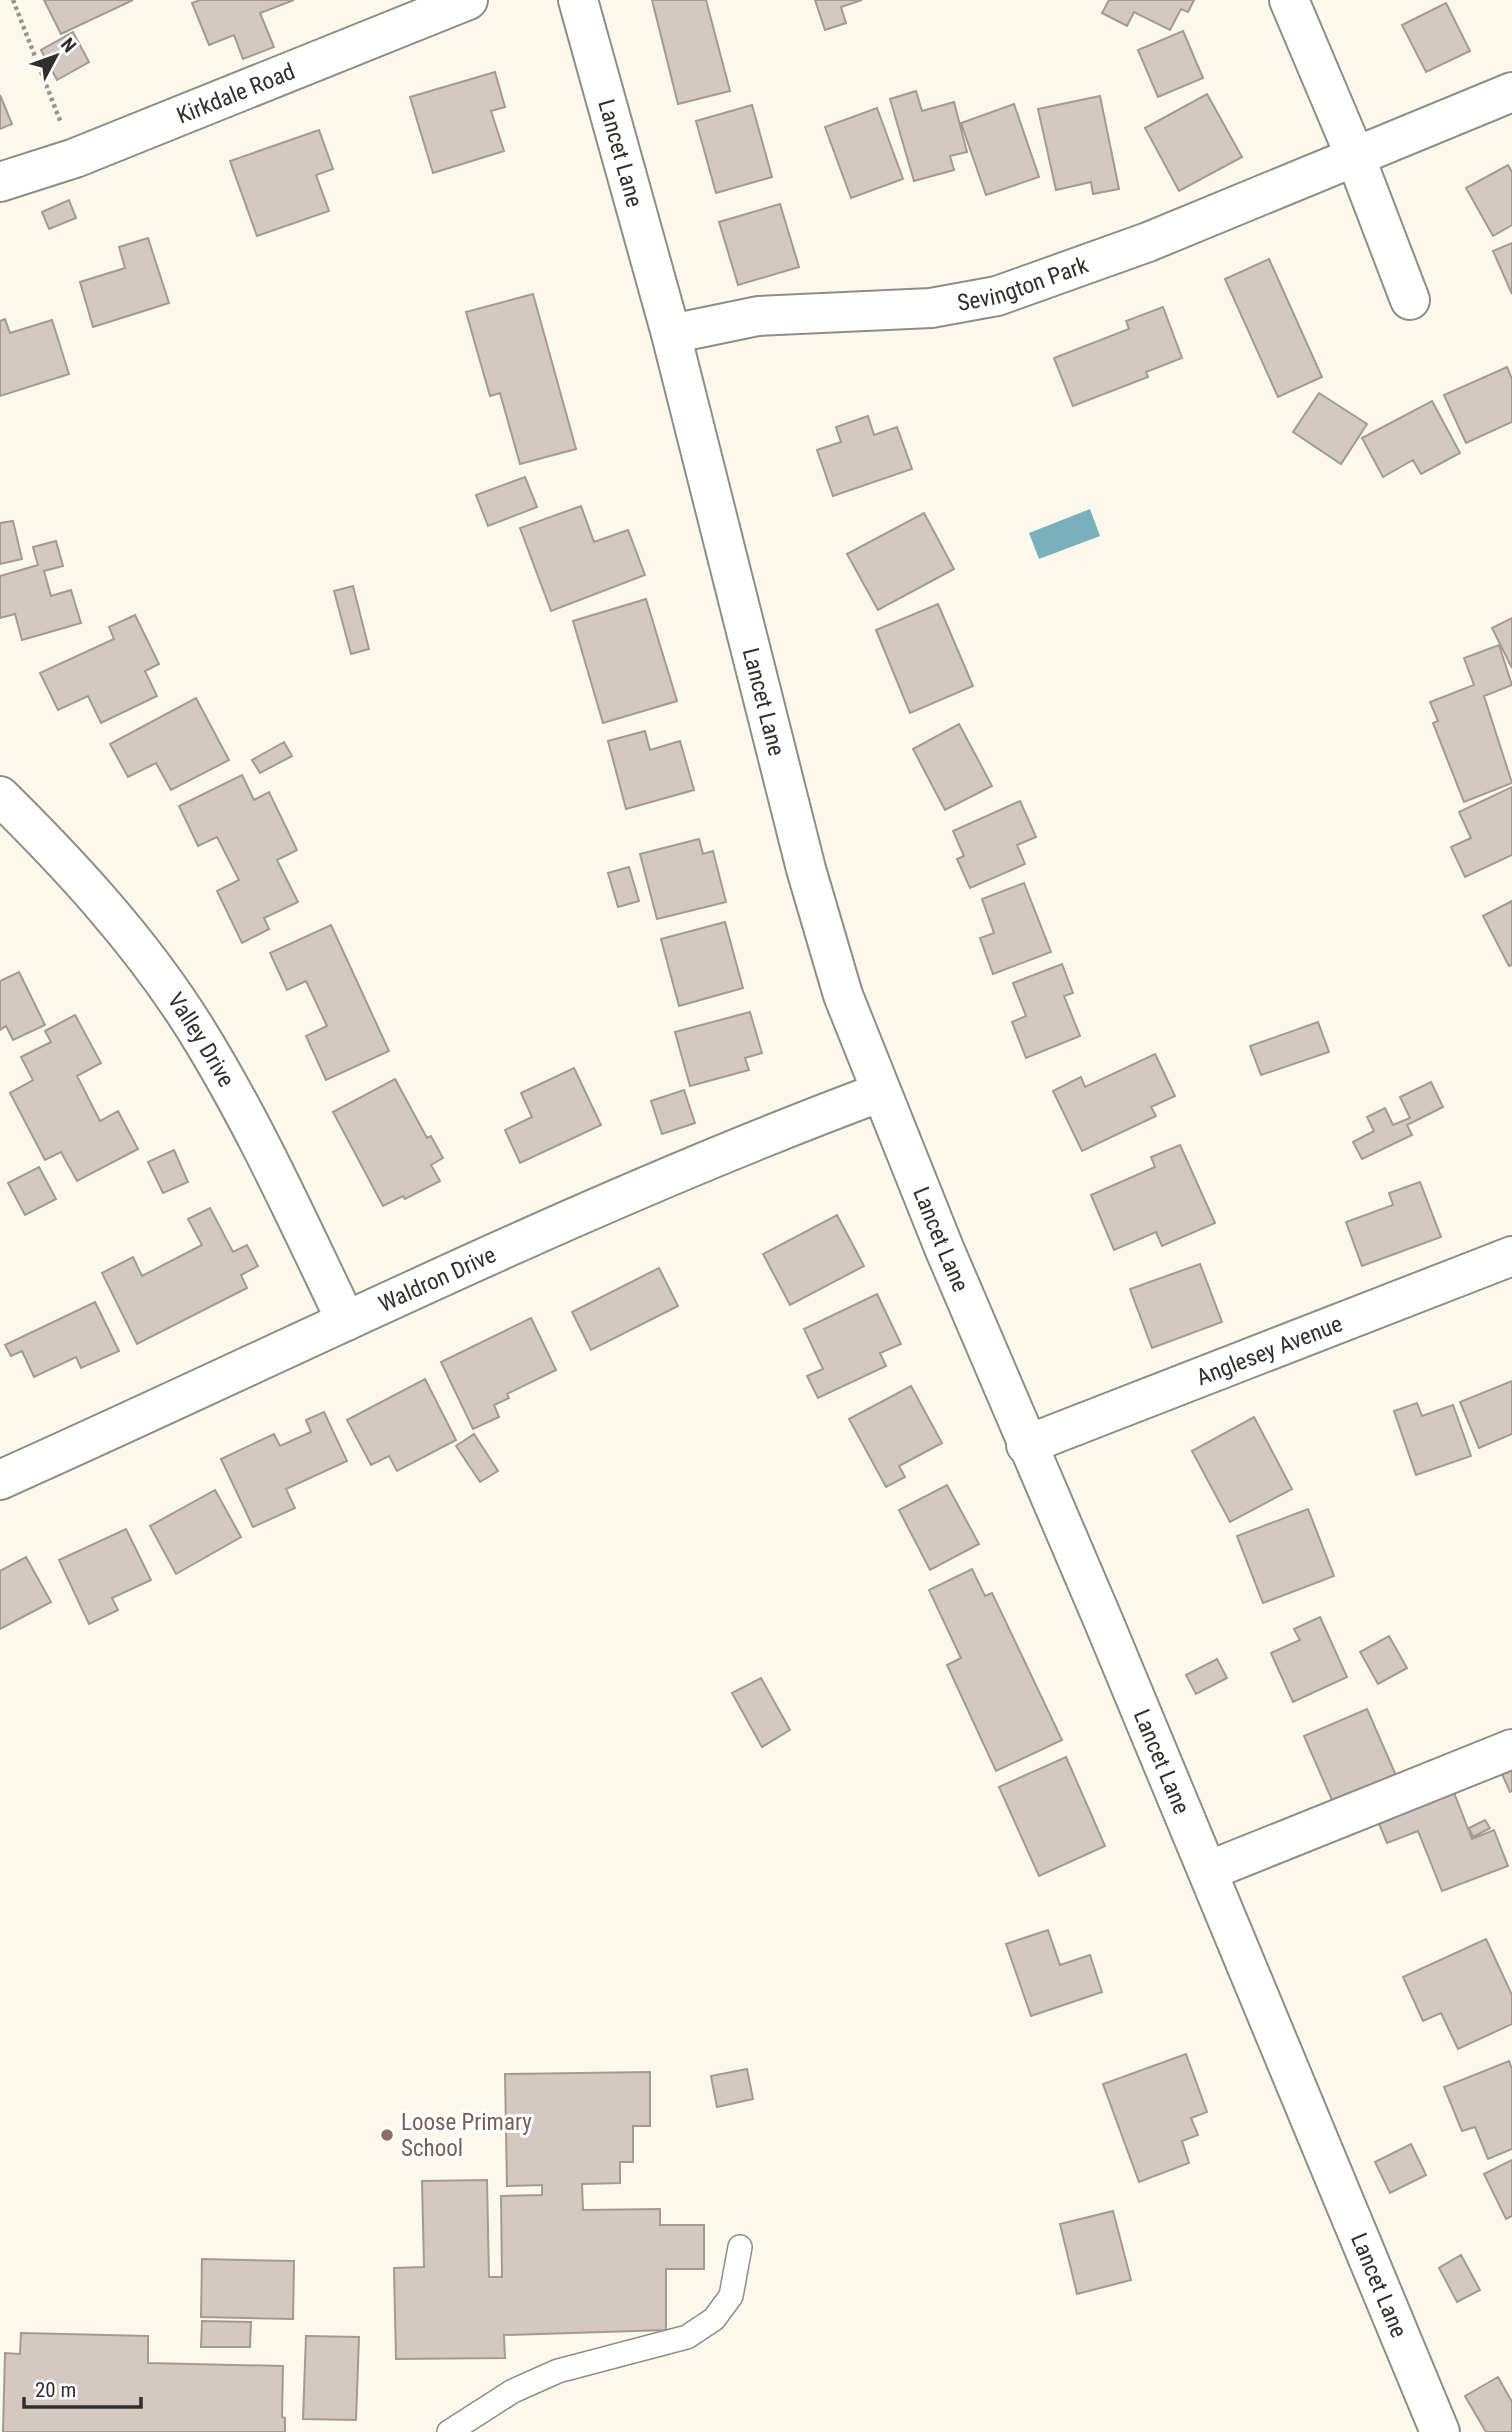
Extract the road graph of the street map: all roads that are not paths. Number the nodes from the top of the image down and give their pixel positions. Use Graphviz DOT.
graph roads {
  1 [pos="468,0"];
  2 [pos="578,0"];
  3 [pos="1290,0"];
  4 [pos="1512,92"];
  5 [pos="1355,156"];
  6 [pos="0,182"];
  7 [pos="1410,300"];
  8 [pos="671,334"];
  9 [pos="0,796"];
  10 [pos="881,1092"];
  11 [pos="1512,1256"];
  12 [pos="346,1321"];
  13 [pos="1026,1445"];
  14 [pos="0,1480"];
  15 [pos="1512,1749"];
  16 [pos="1208,1871"];
  17 [pos="740,2247"];
  18 [pos="449,2432"];
  19 [pos="1440,2432"];
  1 -- 6 [label="street, Kirkdale Road"];
  2 -- 8 [label="street, Lancet Lane"];
  3 -- 5 [label="street"];
  4 -- 5 [label="street, Sevington Park"];
  5 -- 7 [label="street"];
  5 -- 8 [label="street, Sevington Park"];
  8 -- 10 [label="street, Lancet Lane"];
  9 -- 12 [label="street, Valley Drive"];
  10 -- 12 [label="street, Waldron Drive"];
  10 -- 13 [label="street, Lancet Lane"];
  11 -- 13 [label="street, Anglesey Avenue"];
  12 -- 14 [label="street, Waldron Drive"];
  13 -- 16 [label="street, Lancet Lane"];
  15 -- 16 [label="street"];
  16 -- 19 [label="street, Lancet Lane"];
  17 -- 18 [label="lane"];
}
